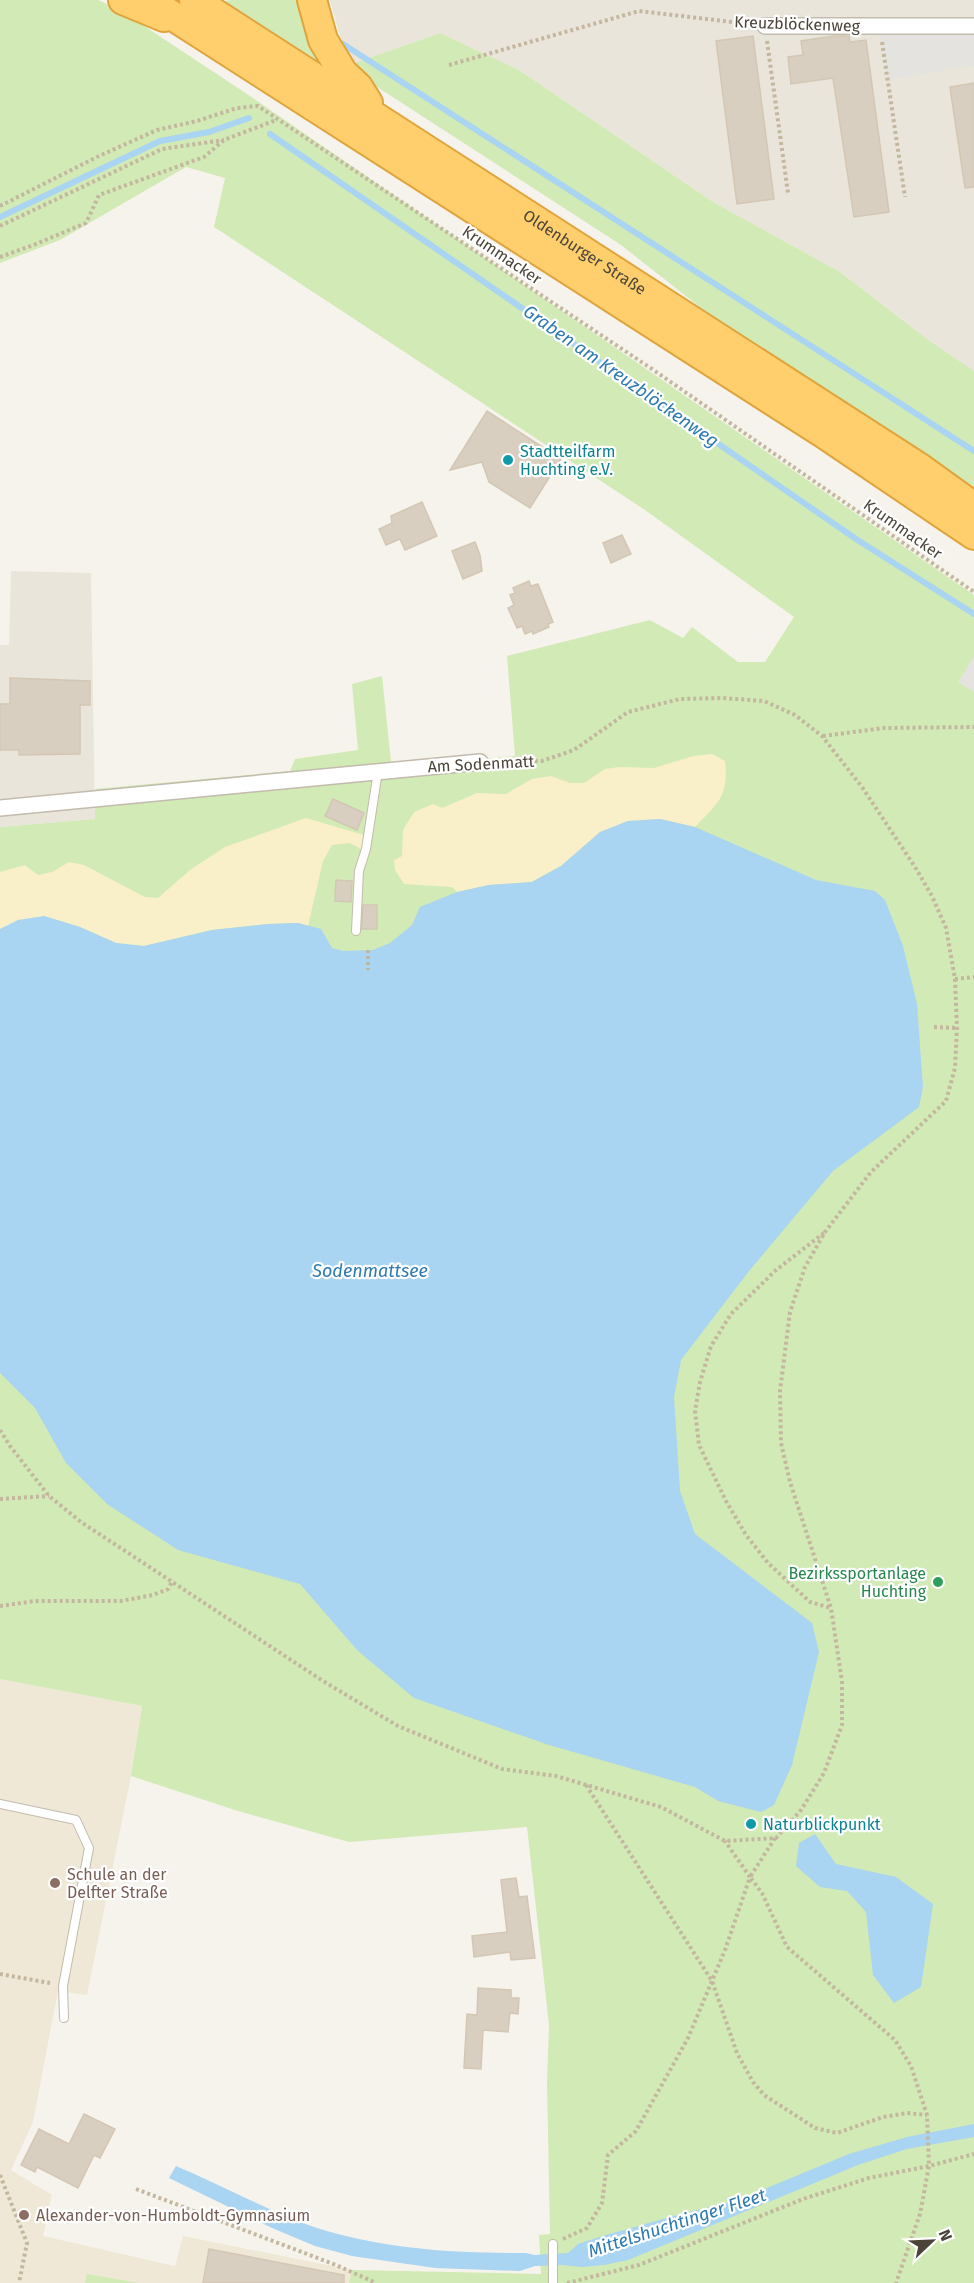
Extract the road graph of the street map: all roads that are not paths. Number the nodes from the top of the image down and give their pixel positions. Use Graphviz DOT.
graph roads {
  1 [pos="123,0"];
  2 [pos="148,0"];
  3 [pos="312,0"];
  4 [pos="192,14"];
  5 [pos="765,26"];
  6 [pos="974,26"];
  7 [pos="378,120"];
  8 [pos="974,507"];
  9 [pos="974,535"];
  10 [pos="480,762"];
  11 [pos="378,771"];
  12 [pos="0,808"];
  13 [pos="356,931"];
  14 [pos="0,1804"];
  15 [pos="64,2018"];
  16 [pos="553,2244"];
  17 [pos="553,2283"];
  1 -- 4 [label="highway"];
  2 -- 4 [label="highway, Oldenburger Straße"];
  3 -- 7 [label="highway"];
  4 -- 7 [label="highway, Oldenburger Straße"];
  4 -- 9 [label="highway, Oldenburger Straße"];
  5 -- 6 [label="street, Kreuzblöckenweg"];
  7 -- 8 [label="highway, Oldenburger Straße"];
  10 -- 11 [label="street, Am Sodenmatt"];
  11 -- 12 [label="street, Am Sodenmatt"];
  11 -- 13 [label="lane"];
  14 -- 15 [label="lane"];
  16 -- 17 [label="lane"];
}
